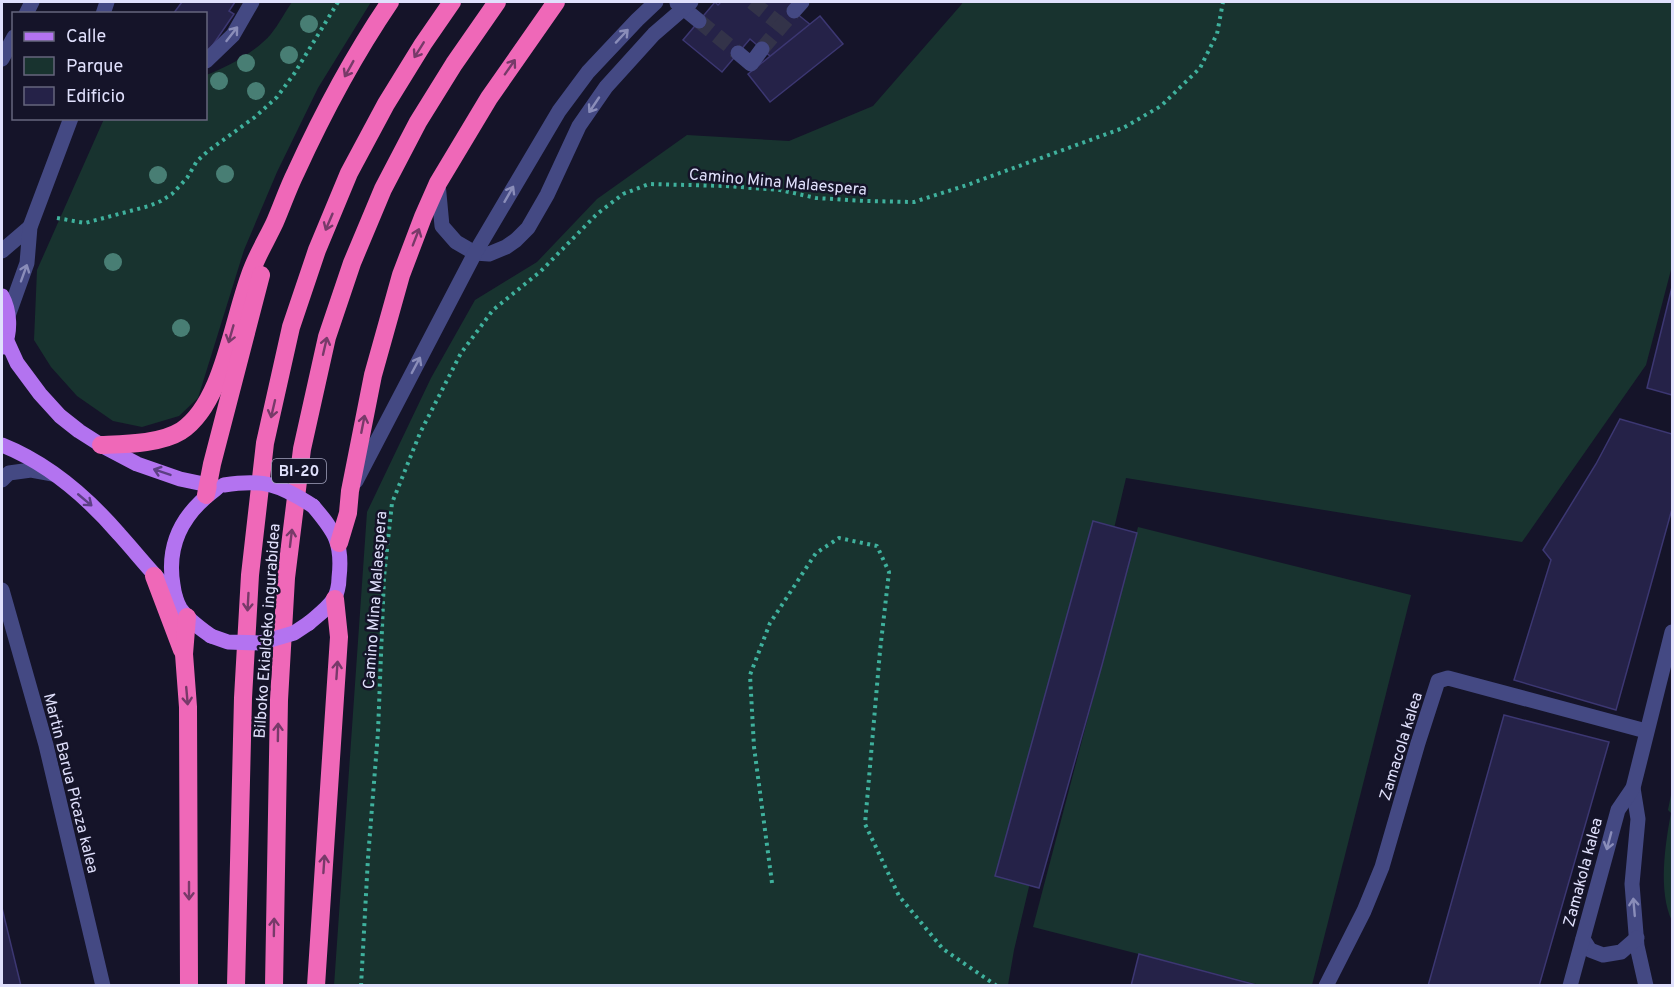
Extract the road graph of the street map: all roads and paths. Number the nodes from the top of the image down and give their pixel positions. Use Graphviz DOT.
graph roads {
  1 [pos="252,2"];
  2 [pos="338,2"];
  3 [pos="390,2"];
  4 [pos="452,2"];
  5 [pos="497,2"];
  6 [pos="556,2"];
  7 [pos="656,2"];
  8 [pos="1223,2"];
  9 [pos="683,4"];
  10 [pos="699,21"];
  11 [pos="12,41"];
  12 [pos="762,50"];
  13 [pos="738,53"];
  14 [pos="2,59"];
  15 [pos="207,60"];
  16 [pos="71,120"];
  17 [pos="438,183"];
  18 [pos="57,218"];
  19 [pos="275,222"];
  20 [pos="30,227"];
  21 [pos="2,251"];
  22 [pos="475,253"];
  23 [pos="2,296"];
  24 [pos="8,316"];
  25 [pos="4,347"];
  26 [pos="2,445"];
  27 [pos="101,445"];
  28 [pos="52,474"];
  29 [pos="2,480"];
  30 [pos="214,488"];
  31 [pos="350,491"];
  32 [pos="339,543"];
  33 [pos="154,576"];
  34 [pos="2,591"];
  35 [pos="175,596"];
  36 [pos="335,599"];
  37 [pos="187,617"];
  38 [pos="1672,632"];
  39 [pos="184,654"];
  40 [pos="1646,732"];
  41 [pos="1633,788"];
  42 [pos="772,883"];
  43 [pos="1636,938"];
  44 [pos="1583,939"];
  45 [pos="103,986"];
  46 [pos="189,986"];
  47 [pos="236,986"];
  48 [pos="274,986"];
  49 [pos="316,986"];
  50 [pos="362,986"];
  51 [pos="997,986"];
  52 [pos="1326,986"];
  53 [pos="1570,986"];
  54 [pos="1646,986"];
  15 -- 1 [label="street, one-way"];
  2 -- 18 [label="path"];
  3 -- 19 [label="highway, one-way"];
  4 -- 47 [label="highway, Bilboko Ekialdeko ingurabidea / BI-20, one-way"];
  48 -- 5 [label="highway, Bilboko Ekialdeko ingurabidea / BI-20, one-way"];
  17 -- 6 [label="highway, one-way"];
  22 -- 7 [label="street, one-way"];
  8 -- 50 [label="path, Camino Mina Malaespera"];
  9 -- 10 [label="street"];
  9 -- 22 [label="street, one-way"];
  11 -- 14 [label="street"];
  12 -- 13 [label="street"];
  16 -- 20 [label="street"];
  17 -- 22 [label="street"];
  31 -- 17 [label="highway, one-way"];
  19 -- 27 [label="highway, one-way"];
  19 -- 30 [label="highway"];
  20 -- 21 [label="street"];
  24 -- 20 [label="street, one-way"];
  31 -- 22 [label="street, one-way"];
  23 -- 24 [label="main road"];
  24 -- 25 [label="main road"];
  25 -- 27 [label="main road"];
  26 -- 28 [label="main road"];
  30 -- 27 [label="main road, one-way"];
  28 -- 29 [label="street"];
  28 -- 33 [label="main road, one-way"];
  30 -- 32 [label="main road, bridge"];
  30 -- 35 [label="main road"];
  31 -- 32 [label="highway"];
  32 -- 36 [label="main road"];
  33 -- 35 [label="main road"];
  33 -- 39 [label="highway"];
  34 -- 45 [label="street, Martin Barua Picaza kalea"];
  35 -- 37 [label="main road"];
  36 -- 37 [label="main road, bridge"];
  49 -- 36 [label="highway, one-way"];
  37 -- 39 [label="highway"];
  38 -- 40 [label="street, Zamakola kalea"];
  39 -- 46 [label="highway, one-way"];
  40 -- 41 [label="street, Zamakola kalea"];
  40 -- 52 [label="street, Zamacola kalea"];
  43 -- 41 [label="street, one-way"];
  41 -- 44 [label="street, Zamakola kalea, one-way"];
  42 -- 51 [label="path"];
  43 -- 44 [label="street"];
  43 -- 54 [label="street"];
  44 -- 53 [label="street, Zamakola kalea"];
}
